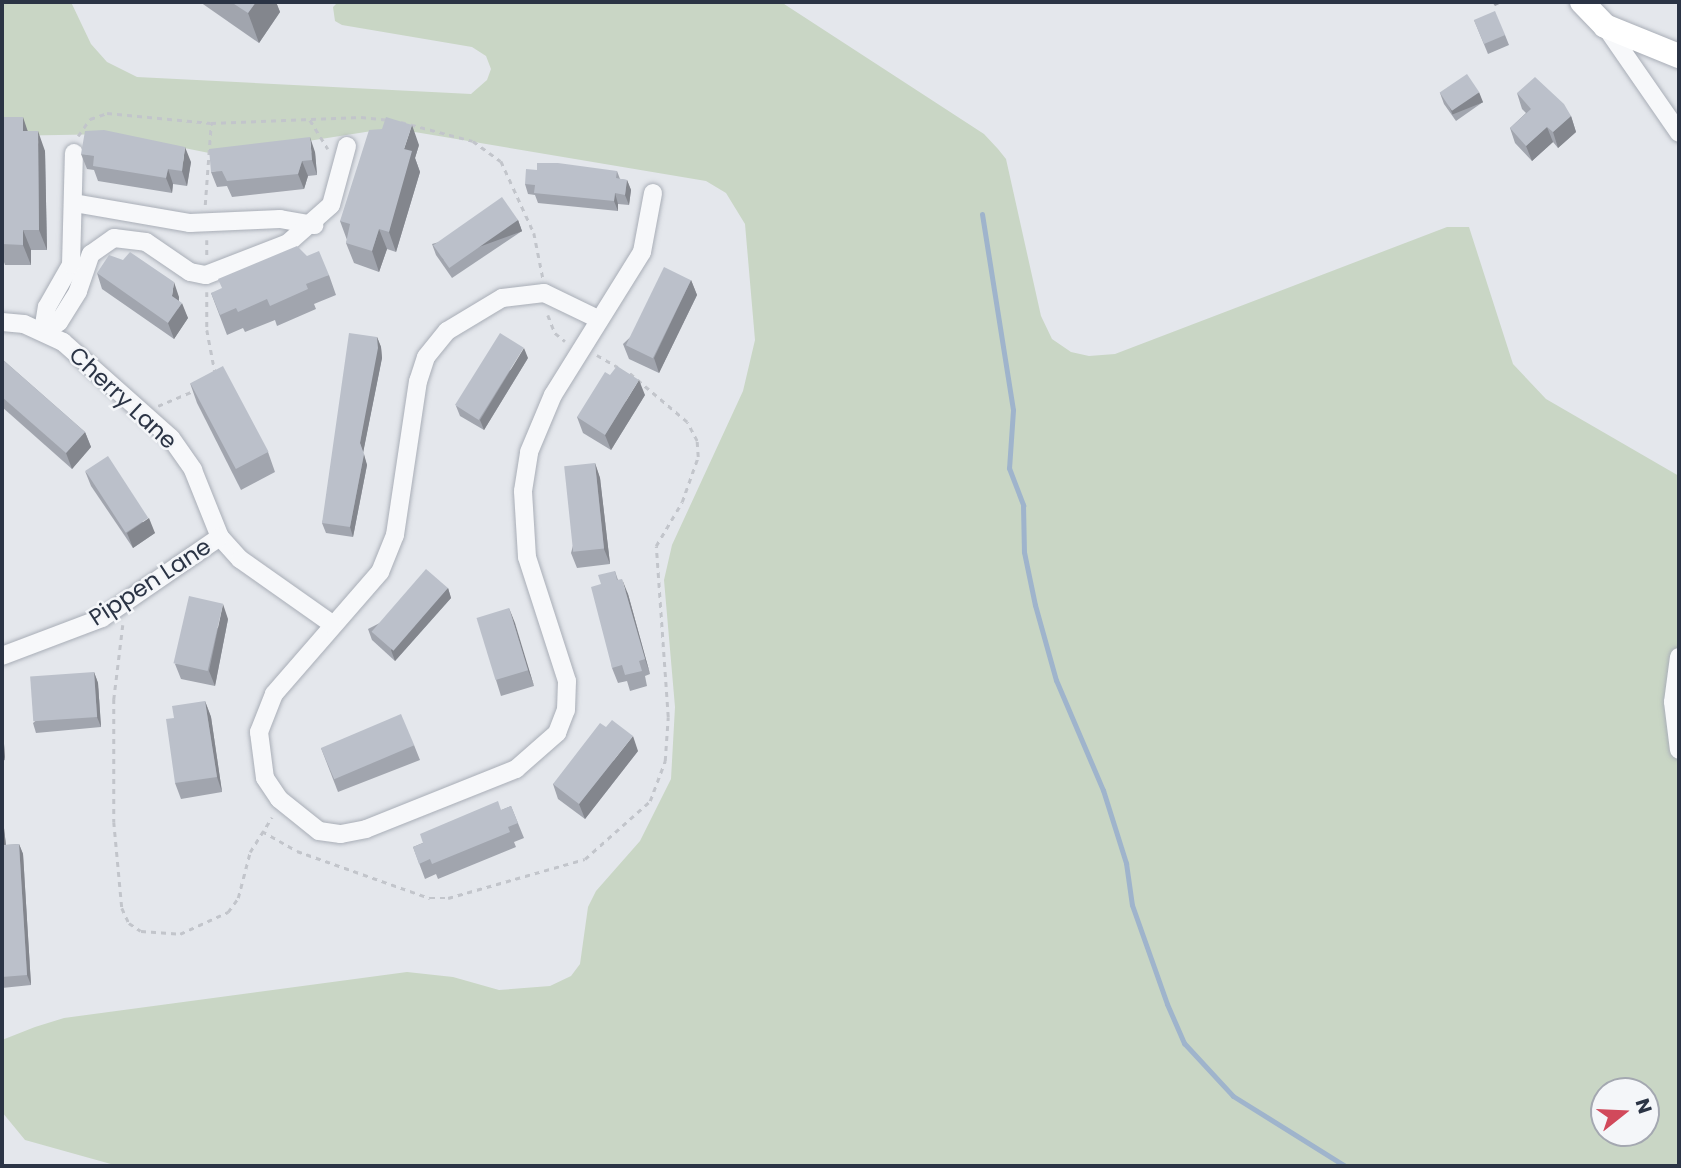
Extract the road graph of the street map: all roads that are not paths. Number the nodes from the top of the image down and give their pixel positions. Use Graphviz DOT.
graph roads {
  1 [pos="1581,2"];
  2 [pos="1605,26"];
  3 [pos="1679,56"];
  4 [pos="1679,132"];
  5 [pos="347,146"];
  6 [pos="74,153"];
  7 [pos="653,193"];
  8 [pos="74,203"];
  9 [pos="314,225"];
  10 [pos="598,320"];
  11 [pos="2,322"];
  12 [pos="43,331"];
  13 [pos="220,537"];
  14 [pos="332,624"];
  15 [pos="2,656"];
  16 [pos="1679,657"];
  17 [pos="1679,750"];
  1 -- 2 [label="main road"];
  2 -- 3 [label="main road"];
  2 -- 4 [label="street"];
  5 -- 9 [label="street"];
  6 -- 8 [label="street"];
  7 -- 10 [label="street"];
  8 -- 9 [label="street"];
  8 -- 12 [label="street"];
  9 -- 12 [label="street"];
  10 -- 14 [label="street"];
  10 -- 14 [label="street"];
  11 -- 12 [label="street, Cherry Lane"];
  12 -- 13 [label="street, Cherry Lane"];
  13 -- 14 [label="street, Cherry Lane"];
  13 -- 15 [label="street, Pippen Lane"];
  16 -- 17 [label="street"];
}
